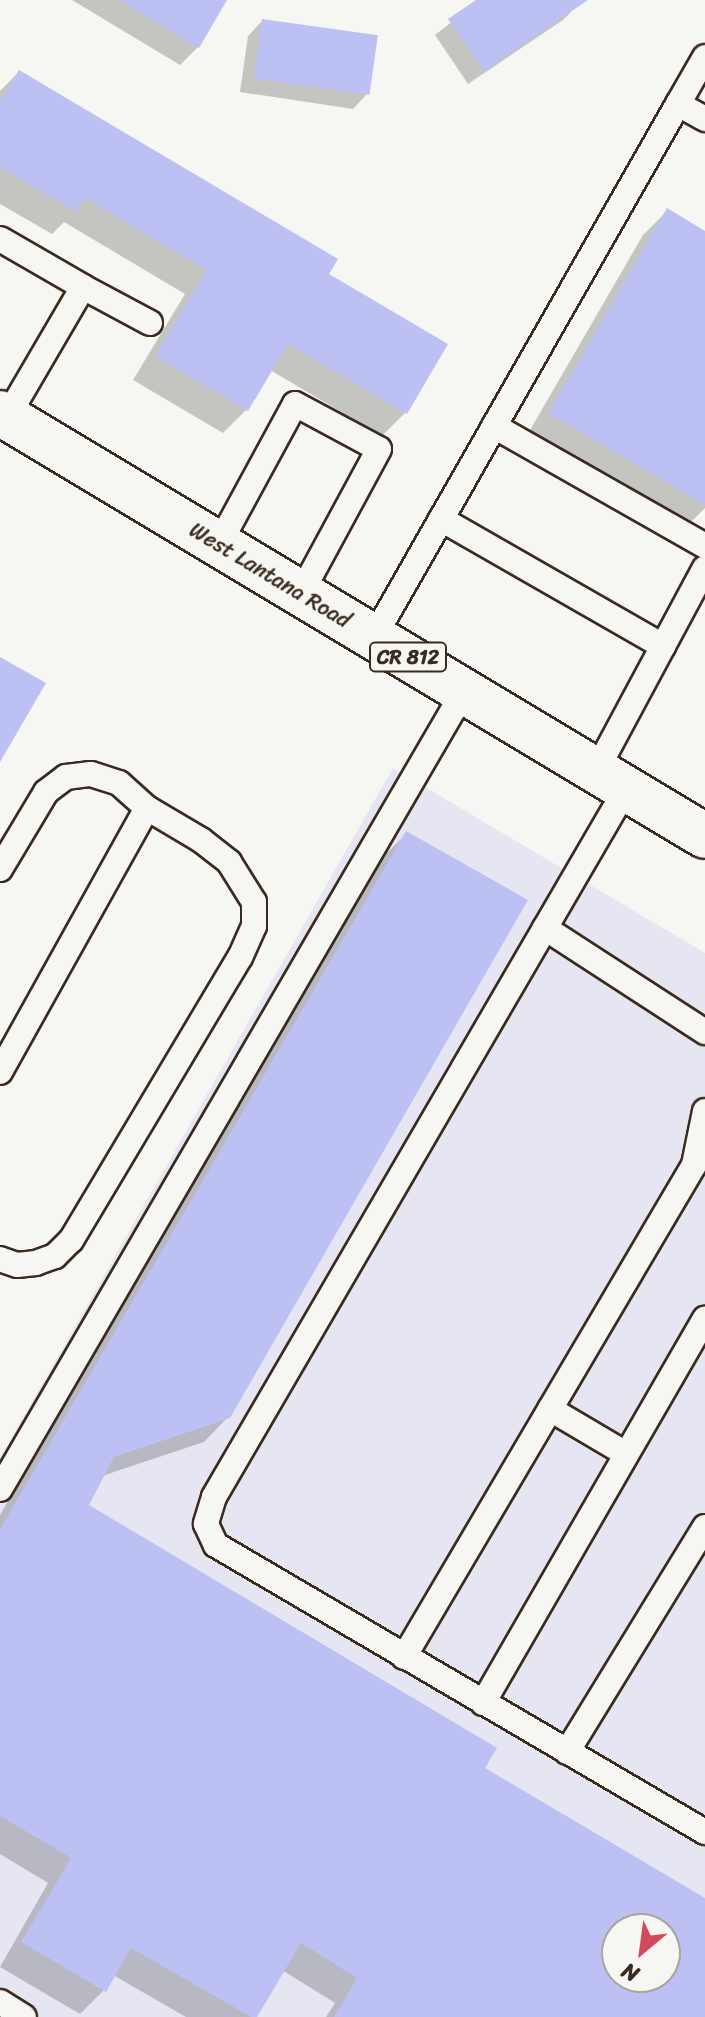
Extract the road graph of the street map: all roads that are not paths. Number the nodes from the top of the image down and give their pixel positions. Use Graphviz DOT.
graph roads {
  1 [pos="705,57"];
  2 [pos="678,104"];
  3 [pos="705,119"];
  4 [pos="0,239"];
  5 [pos="83,287"];
  6 [pos="150,323"];
  7 [pos="4,415"];
  8 [pos="494,426"];
  9 [pos="441,519"];
  10 [pos="219,544"];
  11 [pos="705,546"];
  12 [pos="705,568"];
  13 [pos="301,593"];
  14 [pos="374,637"];
  15 [pos="663,646"];
  16 [pos="464,691"];
  17 [pos="611,780"];
  18 [pos="147,808"];
  19 [pos="705,836"];
  20 [pos="0,869"];
  21 [pos="545,928"];
  22 [pos="705,1032"];
  23 [pos="0,1072"];
  24 [pos="705,1111"];
  25 [pos="0,1259"];
  26 [pos="702,1329"];
  27 [pos="550,1409"];
  28 [pos="626,1454"];
  29 [pos="0,1489"];
  30 [pos="705,1527"];
  31 [pos="404,1657"];
  32 [pos="483,1703"];
  33 [pos="567,1752"];
  34 [pos="705,1832"];
  35 [pos="0,2002"];
  36 [pos="24,2017"];
  1 -- 2 [label="lane"];
  2 -- 3 [label="lane"];
  2 -- 8 [label="lane"];
  4 -- 5 [label="lane"];
  5 -- 6 [label="lane"];
  5 -- 7 [label="lane"];
  7 -- 10 [label="main road, West Lantana Road / CR 812"];
  8 -- 9 [label="lane"];
  8 -- 11 [label="lane"];
  9 -- 14 [label="lane"];
  9 -- 15 [label="lane"];
  10 -- 13 [label="main road, West Lantana Road / CR 812"];
  10 -- 13 [label="lane"];
  12 -- 15 [label="lane"];
  13 -- 14 [label="main road, West Lantana Road / CR 812"];
  14 -- 16 [label="main road, West Lantana Road / CR 812"];
  15 -- 17 [label="lane"];
  16 -- 17 [label="main road, West Lantana Road / CR 812"];
  16 -- 29 [label="lane"];
  17 -- 19 [label="main road, West Lantana Road / CR 812"];
  17 -- 21 [label="lane"];
  18 -- 20 [label="lane"];
  18 -- 23 [label="lane"];
  18 -- 25 [label="lane"];
  21 -- 22 [label="lane"];
  21 -- 31 [label="lane"];
  24 -- 27 [label="lane"];
  26 -- 28 [label="lane"];
  27 -- 28 [label="lane"];
  27 -- 31 [label="lane"];
  28 -- 32 [label="lane"];
  30 -- 33 [label="lane"];
  31 -- 32 [label="lane"];
  32 -- 33 [label="lane"];
  33 -- 34 [label="lane"];
  35 -- 36 [label="lane"];
}
